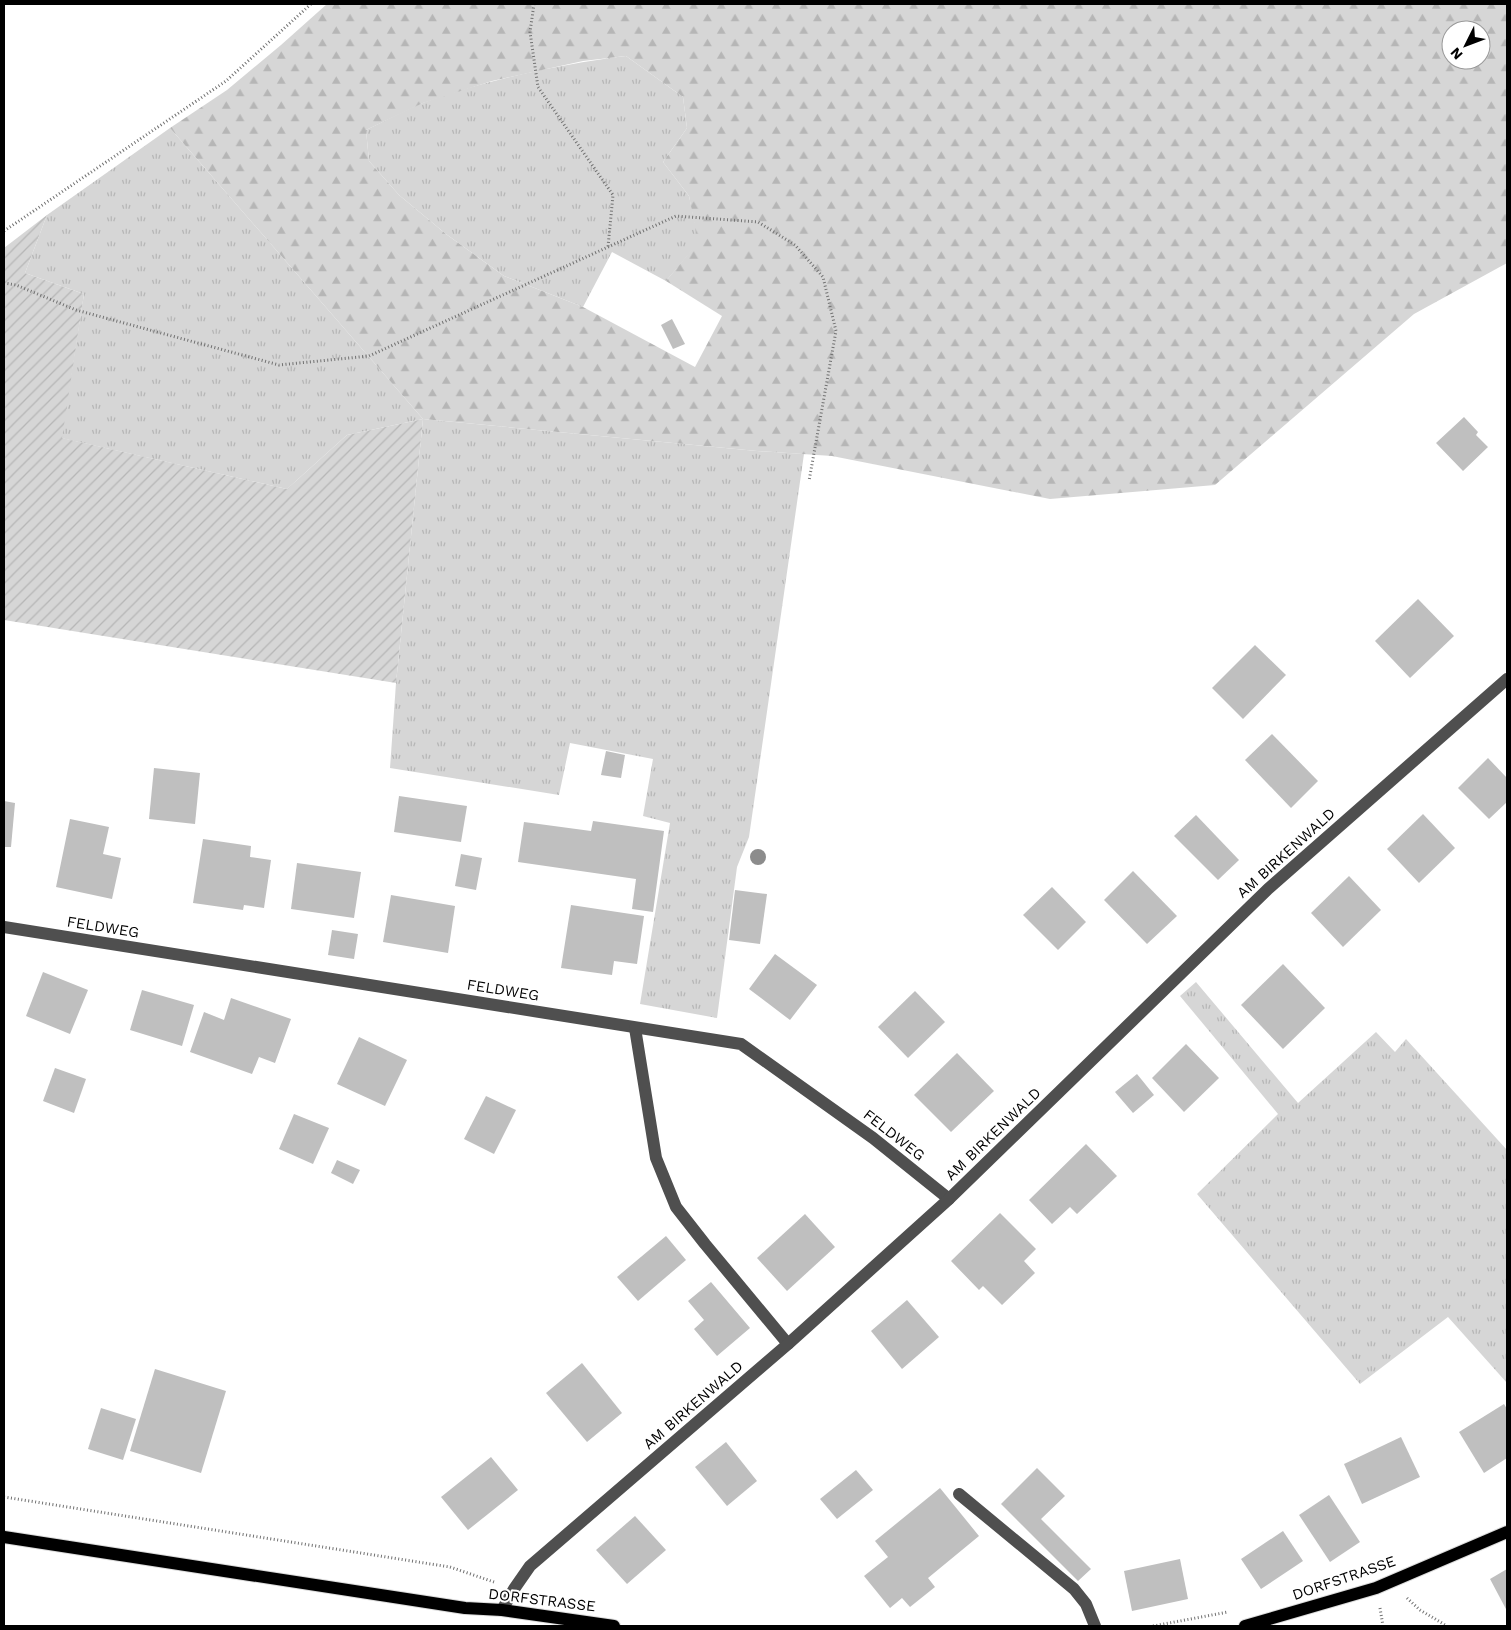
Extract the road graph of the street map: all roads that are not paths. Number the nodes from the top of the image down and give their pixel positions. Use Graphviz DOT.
graph roads {
  1 [pos="1507,679"];
  2 [pos="4,927"];
  3 [pos="635,1028"];
  4 [pos="949,1199"];
  5 [pos="788,1344"];
  6 [pos="959,1494"];
  7 [pos="1507,1532"];
  8 [pos="4,1537"];
  9 [pos="502,1610"];
  10 [pos="614,1626"];
  11 [pos="1095,1626"];
  12 [pos="1245,1626"];
  1 -- 4 [label="street, AM BIRKENWALD"];
  2 -- 3 [label="street, FELDWEG"];
  3 -- 4 [label="street, FELDWEG"];
  3 -- 5 [label="street"];
  4 -- 5 [label="street, AM BIRKENWALD"];
  5 -- 9 [label="street, AM BIRKENWALD"];
  6 -- 11 [label="street"];
  7 -- 12 [label="main road, DORFSTRASSE"];
  8 -- 9 [label="main road, DORFSTRASSE"];
  9 -- 10 [label="main road, DORFSTRASSE"];
}
